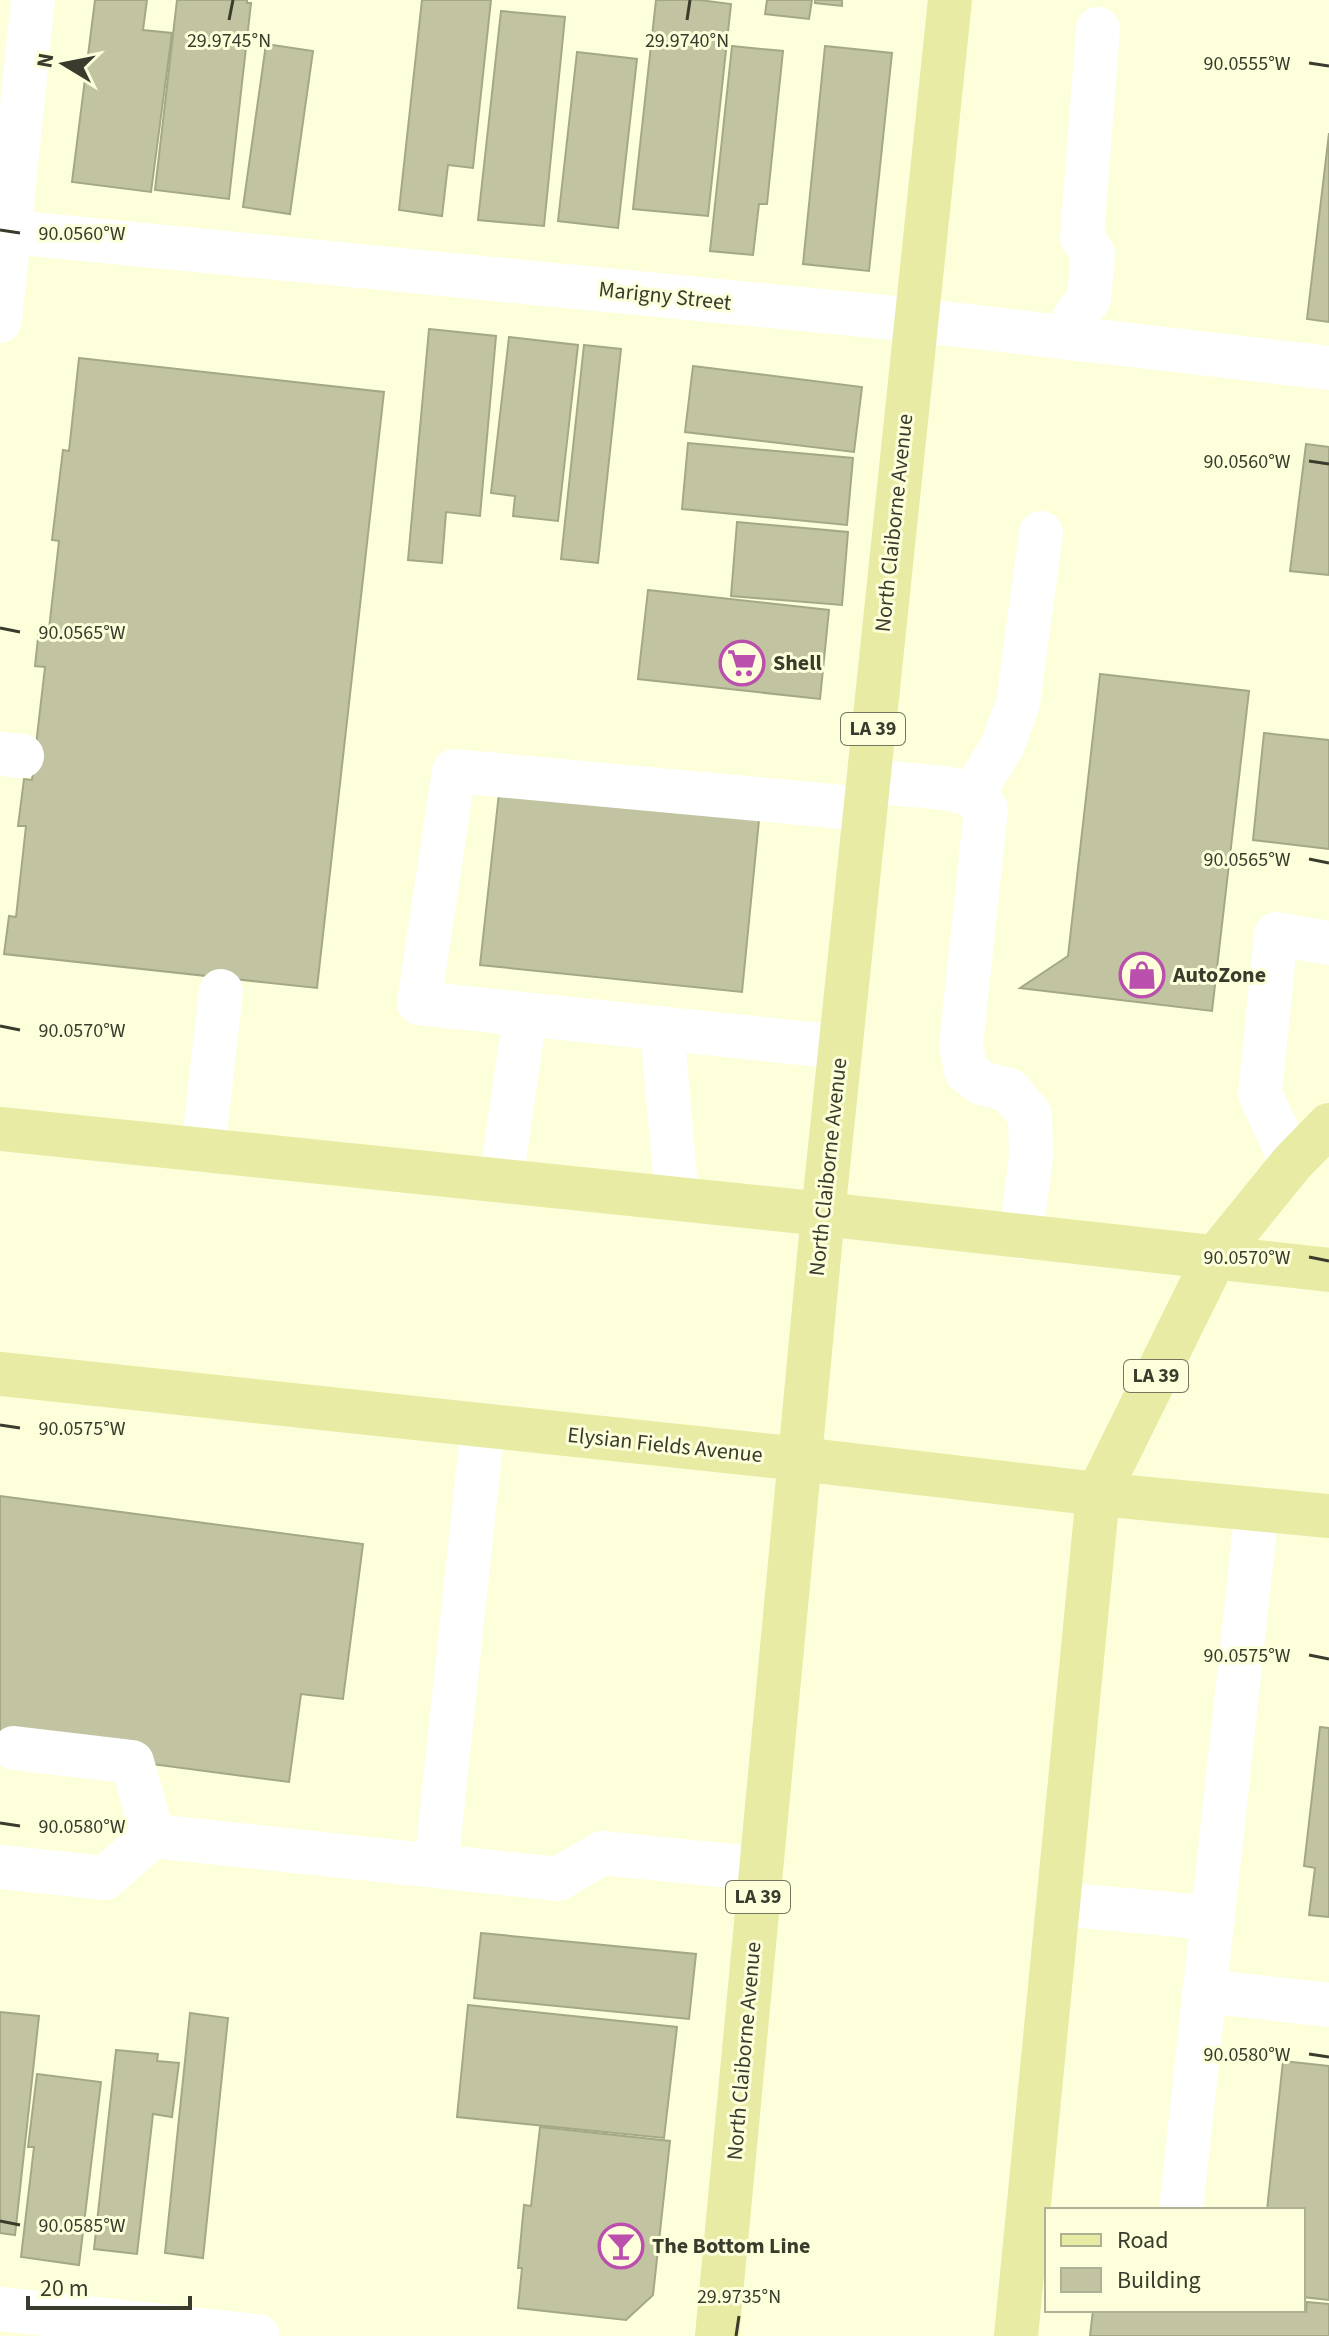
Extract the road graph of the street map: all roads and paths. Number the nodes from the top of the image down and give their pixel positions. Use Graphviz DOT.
graph roads {
  1 [pos="33,0"];
  2 [pos="950,0"];
  3 [pos="1098,29"];
  4 [pos="5,231"];
  5 [pos="915,320"];
  6 [pos="0,321"];
  7 [pos="1074,327"];
  8 [pos="1329,368"];
  9 [pos="1041,533"];
  10 [pos="866,795"];
  11 [pos="972,795"];
  12 [pos="1329,943"];
  13 [pos="221,991"];
  14 [pos="525,1015"];
  15 [pos="662,1028"];
  16 [pos="840,1047"];
  17 [pos="1329,1125"];
  18 [pos="0,1129"];
  19 [pos="203,1150"];
  20 [pos="1292,1163"];
  21 [pos="501,1181"];
  22 [pos="677,1198"];
  23 [pos="823,1214"];
  24 [pos="1021,1237"];
  25 [pos="1214,1259"];
  26 [pos="1329,1270"];
  27 [pos="0,1374"];
  28 [pos="483,1425"];
  29 [pos="800,1459"];
  30 [pos="1098,1494"];
  31 [pos="1257,1509"];
  32 [pos="1329,1516"];
  33 [pos="14,1748"];
  34 [pos="153,1836"];
  35 [pos="436,1866"];
  36 [pos="0,1867"];
  37 [pos="761,1869"];
  38 [pos="1059,1904"];
  39 [pos="1213,1918"];
  40 [pos="1204,1991"];
  41 [pos="1329,2005"];
  42 [pos="1181,2208"];
  43 [pos="1037,2234"];
  44 [pos="0,2309"];
  45 [pos="258,2336"];
  46 [pos="717,2336"];
  47 [pos="1016,2336"];
  1 -- 4 [label="street"];
  2 -- 5 [label="main road, North Claiborne Avenue / LA 39"];
  3 -- 7 [label="street"];
  4 -- 5 [label="street, Marigny Street"];
  4 -- 6 [label="street"];
  5 -- 7 [label="street, Marigny Street"];
  5 -- 10 [label="main road, North Claiborne Avenue / LA 39"];
  7 -- 8 [label="street, Marigny Street"];
  9 -- 11 [label="street"];
  10 -- 11 [label="street"];
  10 -- 14 [label="street"];
  10 -- 16 [label="main road, North Claiborne Avenue / LA 39"];
  11 -- 24 [label="street"];
  12 -- 20 [label="street"];
  13 -- 19 [label="street"];
  14 -- 15 [label="street"];
  14 -- 21 [label="street"];
  15 -- 16 [label="street"];
  15 -- 22 [label="street"];
  16 -- 23 [label="main road, North Claiborne Avenue / LA 39"];
  17 -- 20 [label="main road, LA 39"];
  18 -- 19 [label="main road"];
  19 -- 21 [label="main road"];
  20 -- 25 [label="main road, LA 39"];
  21 -- 22 [label="main road"];
  22 -- 23 [label="main road"];
  23 -- 24 [label="main road"];
  23 -- 29 [label="main road, North Claiborne Avenue / LA 39"];
  24 -- 25 [label="main road"];
  25 -- 26 [label="main road"];
  25 -- 30 [label="main road, LA 39"];
  27 -- 28 [label="main road, Elysian Fields Avenue"];
  28 -- 29 [label="main road, Elysian Fields Avenue"];
  28 -- 35 [label="street"];
  29 -- 30 [label="main road, Elysian Fields Avenue"];
  29 -- 37 [label="main road, North Claiborne Avenue / LA 39"];
  30 -- 31 [label="main road, Elysian Fields Avenue"];
  30 -- 38 [label="main road, LA 39"];
  31 -- 32 [label="main road, Elysian Fields Avenue"];
  31 -- 39 [label="street"];
  33 -- 34 [label="street"];
  34 -- 35 [label="street"];
  34 -- 36 [label="street"];
  35 -- 37 [label="street"];
  37 -- 46 [label="main road, North Claiborne Avenue / LA 39"];
  38 -- 39 [label="street"];
  38 -- 43 [label="main road, LA 39"];
  39 -- 40 [label="street"];
  40 -- 41 [label="street"];
  40 -- 42 [label="street"];
  43 -- 47 [label="main road, LA 39"];
  44 -- 45 [label="street"];
}
